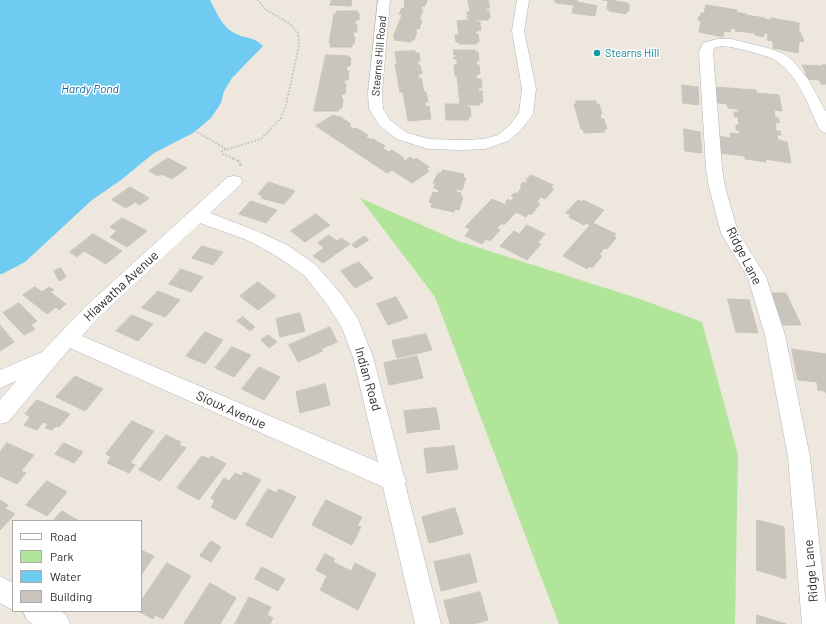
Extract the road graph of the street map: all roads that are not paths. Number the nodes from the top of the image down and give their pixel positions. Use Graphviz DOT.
graph roads {
  1 [pos="384,0"];
  2 [pos="523,0"];
  3 [pos="826,128"];
  4 [pos="234,181"];
  5 [pos="197,215"];
  6 [pos="67,338"];
  7 [pos="49,358"];
  8 [pos="0,380"];
  9 [pos="0,415"];
  10 [pos="395,481"];
  11 [pos="0,589"];
  12 [pos="12,596"];
  13 [pos="38,612"];
  14 [pos="57,624"];
  15 [pos="428,624"];
  16 [pos="815,624"];
  1 -- 2 [label="street, Stearns Hill Road"];
  3 -- 16 [label="street, Ridge Lane"];
  4 -- 5 [label="street, Hiawatha Avenue"];
  5 -- 6 [label="street, Hiawatha Avenue"];
  5 -- 10 [label="street, Indian Road"];
  6 -- 7 [label="street, Hiawatha Avenue"];
  6 -- 10 [label="street, Sioux Avenue"];
  7 -- 8 [label="street, Hiawatha Avenue"];
  7 -- 9 [label="street"];
  10 -- 15 [label="street, Indian Road"];
  11 -- 12 [label="street"];
  13 -- 14 [label="street"];
}
